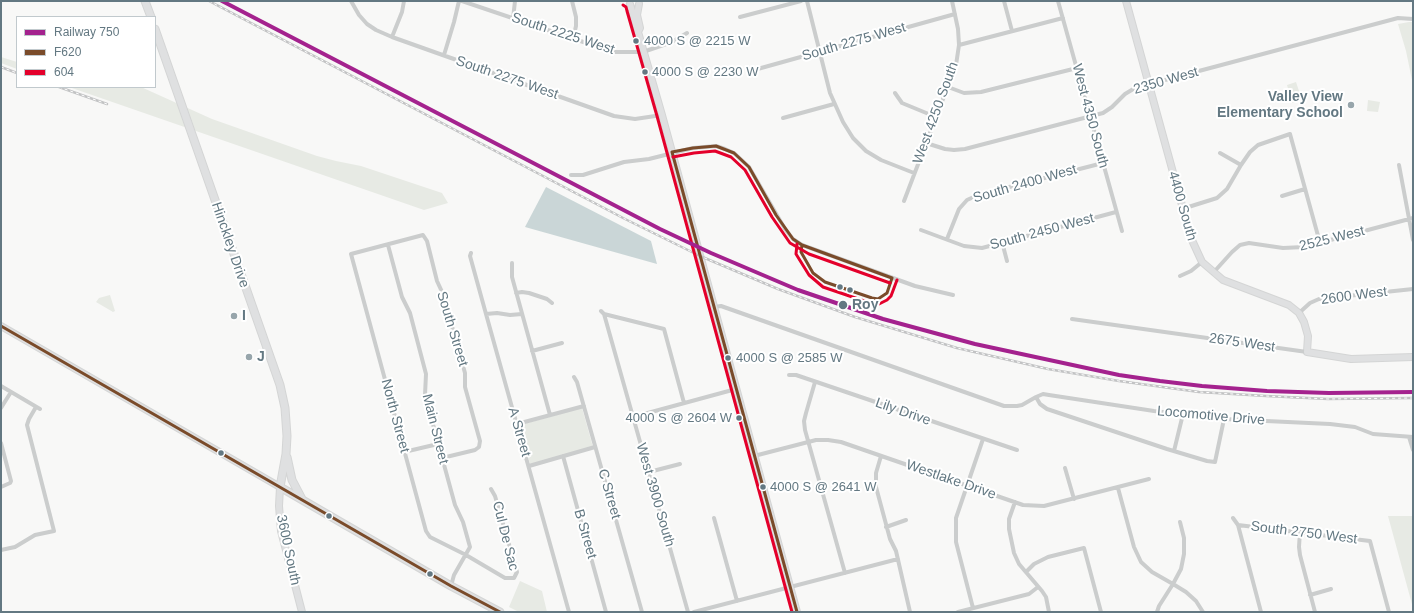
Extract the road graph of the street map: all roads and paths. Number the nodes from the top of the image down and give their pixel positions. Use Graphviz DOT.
graph roads {
  1 [pos="145,1"];
  2 [pos="351,1"];
  3 [pos="404,1"];
  4 [pos="460,1"];
  5 [pos="515,1"];
  6 [pos="572,1"];
  7 [pos="801,1"];
  8 [pos="807,1"];
  9 [pos="952,1"];
  10 [pos="1004,1"];
  11 [pos="1058,1"];
  12 [pos="1126,1"];
  13 [pos="640,2"];
  14 [pos="628,3"];
  15 [pos="955,14"];
  16 [pos="151,16"];
  17 [pos="740,17"];
  18 [pos="1063,18"];
  19 [pos="513,19"];
  20 [pos="1413,19"];
  21 [pos="156,32"];
  22 [pos="638,32"];
  23 [pos="1012,32"];
  24 [pos="686,33"];
  25 [pos="392,37"];
  26 [pos="573,39"];
  27 [pos="959,45"];
  28 [pos="643,52"];
  29 [pos="820,52"];
  30 [pos="444,56"];
  31 [pos="1077,68"];
  32 [pos="754,70"];
  33 [pos="1148,85"];
  34 [pos="948,87"];
  35 [pos="895,93"];
  36 [pos="834,104"];
  37 [pos="662,115"];
  38 [pos="936,117"];
  39 [pos="1090,117"];
  40 [pos="784,118"];
  41 [pos="926,143"];
  42 [pos="672,152"];
  43 [pos="1220,153"];
  44 [pos="1103,163"];
  45 [pos="1240,165"];
  46 [pos="1399,165"];
  47 [pos="914,173"];
  48 [pos="572,175"];
  49 [pos="1305,189"];
  50 [pos="1282,196"];
  51 [pos="904,201"];
  52 [pos="1182,209"];
  53 [pos="1116,212"];
  54 [pos="1411,219"];
  55 [pos="921,230"];
  56 [pos="1122,231"];
  57 [pos="947,239"];
  58 [pos="1413,240"];
  59 [pos="1002,242"];
  60 [pos="1320,243"];
  61 [pos="388,245"];
  62 [pos="471,253"];
  63 [pos="1007,261"];
  64 [pos="1202,262"];
  65 [pos="512,263"];
  66 [pos="1213,272"];
  67 [pos="1180,276"];
  68 [pos="1413,289"];
  69 [pos="516,293"];
  70 [pos="952,295"];
  71 [pos="552,303"];
  72 [pos="714,306"];
  73 [pos="1299,313"];
  74 [pos="486,314"];
  75 [pos="522,314"];
  76 [pos="1072,319"];
  77 [pos="1,326"];
  78 [pos="562,343"];
  79 [pos="532,351"];
  80 [pos="1307,352"];
  81 [pos="1413,357"];
  82 [pos="789,375"];
  83 [pos="574,377"];
  84 [pos="815,382"];
  85 [pos="1,386"];
  86 [pos="736,389"];
  87 [pos="11,392"];
  88 [pos="1036,397"];
  89 [pos="684,404"];
  90 [pos="584,406"];
  91 [pos="1,408"];
  92 [pos="1183,414"];
  93 [pos="550,415"];
  94 [pos="633,417"];
  95 [pos="1224,419"];
  96 [pos="517,424"];
  97 [pos="1411,437"];
  98 [pos="983,439"];
  99 [pos="808,442"];
  100 [pos="1,443"];
  101 [pos="438,444"];
  102 [pos="596,447"];
  103 [pos="1017,450"];
  104 [pos="1413,450"];
  105 [pos="1174,451"];
  106 [pos="404,452"];
  107 [pos="286,454"];
  108 [pos="563,456"];
  109 [pos="754,456"];
  110 [pos="881,456"];
  111 [pos="442,458"];
  112 [pos="680,464"];
  113 [pos="529,466"];
  114 [pos="1065,468"];
  115 [pos="649,472"];
  116 [pos="1149,479"];
  117 [pos="967,486"];
  118 [pos="1,487"];
  119 [pos="280,487"];
  120 [pos="1118,488"];
  121 [pos="491,489"];
  122 [pos="1074,499"];
  123 [pos="302,500"];
  124 [pos="1015,502"];
  125 [pos="714,518"];
  126 [pos="1233,518"];
  127 [pos="906,520"];
  128 [pos="1180,522"];
  129 [pos="1238,525"];
  130 [pos="886,526"];
  131 [pos="1300,532"];
  132 [pos="1,550"];
  133 [pos="466,555"];
  134 [pos="898,559"];
  135 [pos="1026,572"];
  136 [pos="845,573"];
  137 [pos="1172,584"];
  138 [pos="451,586"];
  139 [pos="790,587"];
  140 [pos="1038,587"];
  141 [pos="1331,589"];
  142 [pos="1310,595"];
  143 [pos="737,601"];
  144 [pos="973,608"];
  145 [pos="302,612"];
  146 [pos="500,612"];
  147 [pos="570,612"];
  148 [pos="606,612"];
  149 [pos="642,612"];
  150 [pos="688,612"];
  151 [pos="694,612"];
  152 [pos="797,612"];
  153 [pos="910,612"];
  154 [pos="958,612"];
  155 [pos="1049,612"];
  156 [pos="1101,612"];
  157 [pos="1157,612"];
  158 [pos="1203,612"];
  159 [pos="1261,612"];
  160 [pos="1315,612"];
  161 [pos="1389,612"];
  1 -- 16 [label="main road"];
  2 -- 25 [label="street, South 2275 West"];
  3 -- 25 [label="street"];
  4 -- 19 [label="street, South 2225 West"];
  4 -- 30 [label="street"];
  5 -- 19 [label="street"];
  6 -- 26 [label="street"];
  7 -- 17 [label="street"];
  8 -- 29 [label="street"];
  9 -- 15 [label="street, West 4250 South"];
  10 -- 23 [label="street"];
  11 -- 18 [label="street, West 4350 South"];
  12 -- 33 [label="street, 4400 South"];
  13 -- 14 [label="street"];
  13 -- 22 [label="street"];
  14 -- 22 [label="street"];
  15 -- 27 [label="street, West 4250 South"];
  15 -- 29 [label="street, South 2275 West"];
  18 -- 23 [label="street"];
  18 -- 31 [label="street, West 4350 South"];
  19 -- 26 [label="street, South 2225 West"];
  20 -- 33 [label="street, 2350 West"];
  21 -- 107 [label="main road, Hinckley Drive"];
  22 -- 28 [label="street"];
  23 -- 27 [label="street"];
  24 -- 28 [label="street, South 2225 West"];
  25 -- 30 [label="street, South 2275 West"];
  26 -- 28 [label="street, South 2225 West"];
  27 -- 34 [label="street, West 4250 South"];
  28 -- 37 [label="street"];
  29 -- 32 [label="street, South 2275 West"];
  29 -- 36 [label="street"];
  30 -- 37 [label="street, South 2275 West"];
  31 -- 34 [label="street"];
  31 -- 39 [label="street, West 4350 South"];
  33 -- 39 [label="street, 2350 West"];
  33 -- 52 [label="street, 4400 South"];
  34 -- 38 [label="street, West 4250 South"];
  35 -- 38 [label="street"];
  36 -- 40 [label="street"];
  36 -- 47 [label="street"];
  37 -- 42 [label="street"];
  38 -- 41 [label="street, West 4250 South"];
  39 -- 41 [label="street, 2350 West"];
  39 -- 44 [label="street, West 4350 South"];
  41 -- 47 [label="street, West 4250 South"];
  42 -- 48 [label="street"];
  42 -- 70 [label="street"];
  42 -- 72 [label="street"];
  43 -- 45 [label="street"];
  44 -- 53 [label="street, West 4350 South"];
  44 -- 57 [label="street, South 2400 West"];
  45 -- 49 [label="street"];
  45 -- 52 [label="street"];
  46 -- 54 [label="street"];
  47 -- 51 [label="street, West 4250 South"];
  49 -- 50 [label="street"];
  49 -- 60 [label="street"];
  52 -- 64 [label="street, 4400 South"];
  53 -- 56 [label="street, West 4350 South"];
  53 -- 59 [label="street, South 2450 West"];
  54 -- 58 [label="street"];
  54 -- 60 [label="street, 2525 West"];
  55 -- 57 [label="street, South 2450 West"];
  57 -- 59 [label="street, South 2450 West"];
  59 -- 63 [label="street"];
  60 -- 66 [label="street, 2525 West"];
  61 -- 101 [label="street, Main Street"];
  61 -- 106 [label="street, North Street"];
  61 -- 111 [label="street, South Street"];
  62 -- 74 [label="street, A Street"];
  64 -- 66 [label="street, 4400 South"];
  64 -- 67 [label="street"];
  65 -- 69 [label="street"];
  66 -- 73 [label="street, 4400 South"];
  68 -- 73 [label="street, 2600 West"];
  69 -- 71 [label="street"];
  69 -- 75 [label="street"];
  72 -- 86 [label="street"];
  72 -- 88 [label="street"];
  73 -- 80 [label="street"];
  74 -- 75 [label="street"];
  74 -- 96 [label="street, A Street"];
  75 -- 79 [label="street"];
  76 -- 80 [label="street, 2675 West"];
  77 -- 119 [label="street"];
  78 -- 79 [label="street"];
  79 -- 93 [label="street"];
  80 -- 81 [label="street, 2675 West"];
  82 -- 84 [label="street, Lily Drive"];
  83 -- 90 [label="street, C Street"];
  84 -- 98 [label="street, Lily Drive"];
  84 -- 99 [label="street"];
  85 -- 87 [label="street"];
  86 -- 89 [label="street"];
  86 -- 109 [label="street"];
  87 -- 91 [label="street"];
  87 -- 132 [label="street"];
  88 -- 92 [label="street, Locomotive Drive"];
  88 -- 105 [label="street"];
  89 -- 94 [label="street"];
  89 -- 94 [label="street, West 3900 South"];
  90 -- 93 [label="street"];
  90 -- 102 [label="street, C Street"];
  92 -- 95 [label="street, Locomotive Drive"];
  92 -- 105 [label="street"];
  93 -- 96 [label="street"];
  94 -- 115 [label="street, West 3900 South"];
  95 -- 97 [label="street, Locomotive Drive"];
  95 -- 105 [label="street"];
  96 -- 113 [label="street, A Street"];
  97 -- 104 [label="street"];
  98 -- 103 [label="street, Lily Drive"];
  98 -- 117 [label="street"];
  99 -- 109 [label="street, Westlake Drive"];
  99 -- 110 [label="street, Westlake Drive"];
  99 -- 136 [label="street"];
  100 -- 118 [label="street"];
  101 -- 106 [label="street"];
  101 -- 111 [label="street, Main Street"];
  102 -- 108 [label="street"];
  102 -- 149 [label="street, C Street"];
  106 -- 133 [label="street, North Street"];
  107 -- 119 [label="main road, Hinckley Drive"];
  107 -- 123 [label="main road"];
  108 -- 113 [label="street"];
  108 -- 148 [label="street, B Street"];
  109 -- 139 [label="street"];
  110 -- 117 [label="street, Westlake Drive"];
  110 -- 130 [label="street"];
  111 -- 133 [label="street, Main Street"];
  112 -- 115 [label="street"];
  113 -- 147 [label="street, A Street"];
  114 -- 122 [label="street"];
  115 -- 150 [label="street, West 3900 South"];
  116 -- 120 [label="street, Westlake Drive"];
  117 -- 124 [label="street, Westlake Drive"];
  117 -- 144 [label="street"];
  119 -- 123 [label="main road"];
  119 -- 145 [label="street, 3600 South"];
  120 -- 122 [label="street, Westlake Drive"];
  120 -- 137 [label="street"];
  121 -- 133 [label="street, Cul De Sac"];
  122 -- 124 [label="street, Westlake Drive"];
  123 -- 138 [label="main road"];
  124 -- 135 [label="street"];
  125 -- 143 [label="street"];
  126 -- 129 [label="street"];
  127 -- 130 [label="street"];
  128 -- 137 [label="street"];
  129 -- 131 [label="street, South 2750 West"];
  129 -- 159 [label="street"];
  130 -- 134 [label="street"];
  131 -- 142 [label="street"];
  131 -- 161 [label="street, South 2750 West"];
  133 -- 138 [label="street, Main Street"];
  134 -- 136 [label="street"];
  134 -- 153 [label="street"];
  135 -- 140 [label="street"];
  135 -- 156 [label="street"];
  136 -- 139 [label="street"];
  137 -- 157 [label="street"];
  137 -- 158 [label="street"];
  138 -- 146 [label="main road"];
  139 -- 143 [label="street"];
  139 -- 152 [label="street"];
  140 -- 144 [label="street"];
  140 -- 155 [label="street"];
  141 -- 142 [label="street"];
  142 -- 160 [label="street"];
  143 -- 151 [label="street"];
  144 -- 154 [label="street"];
}
